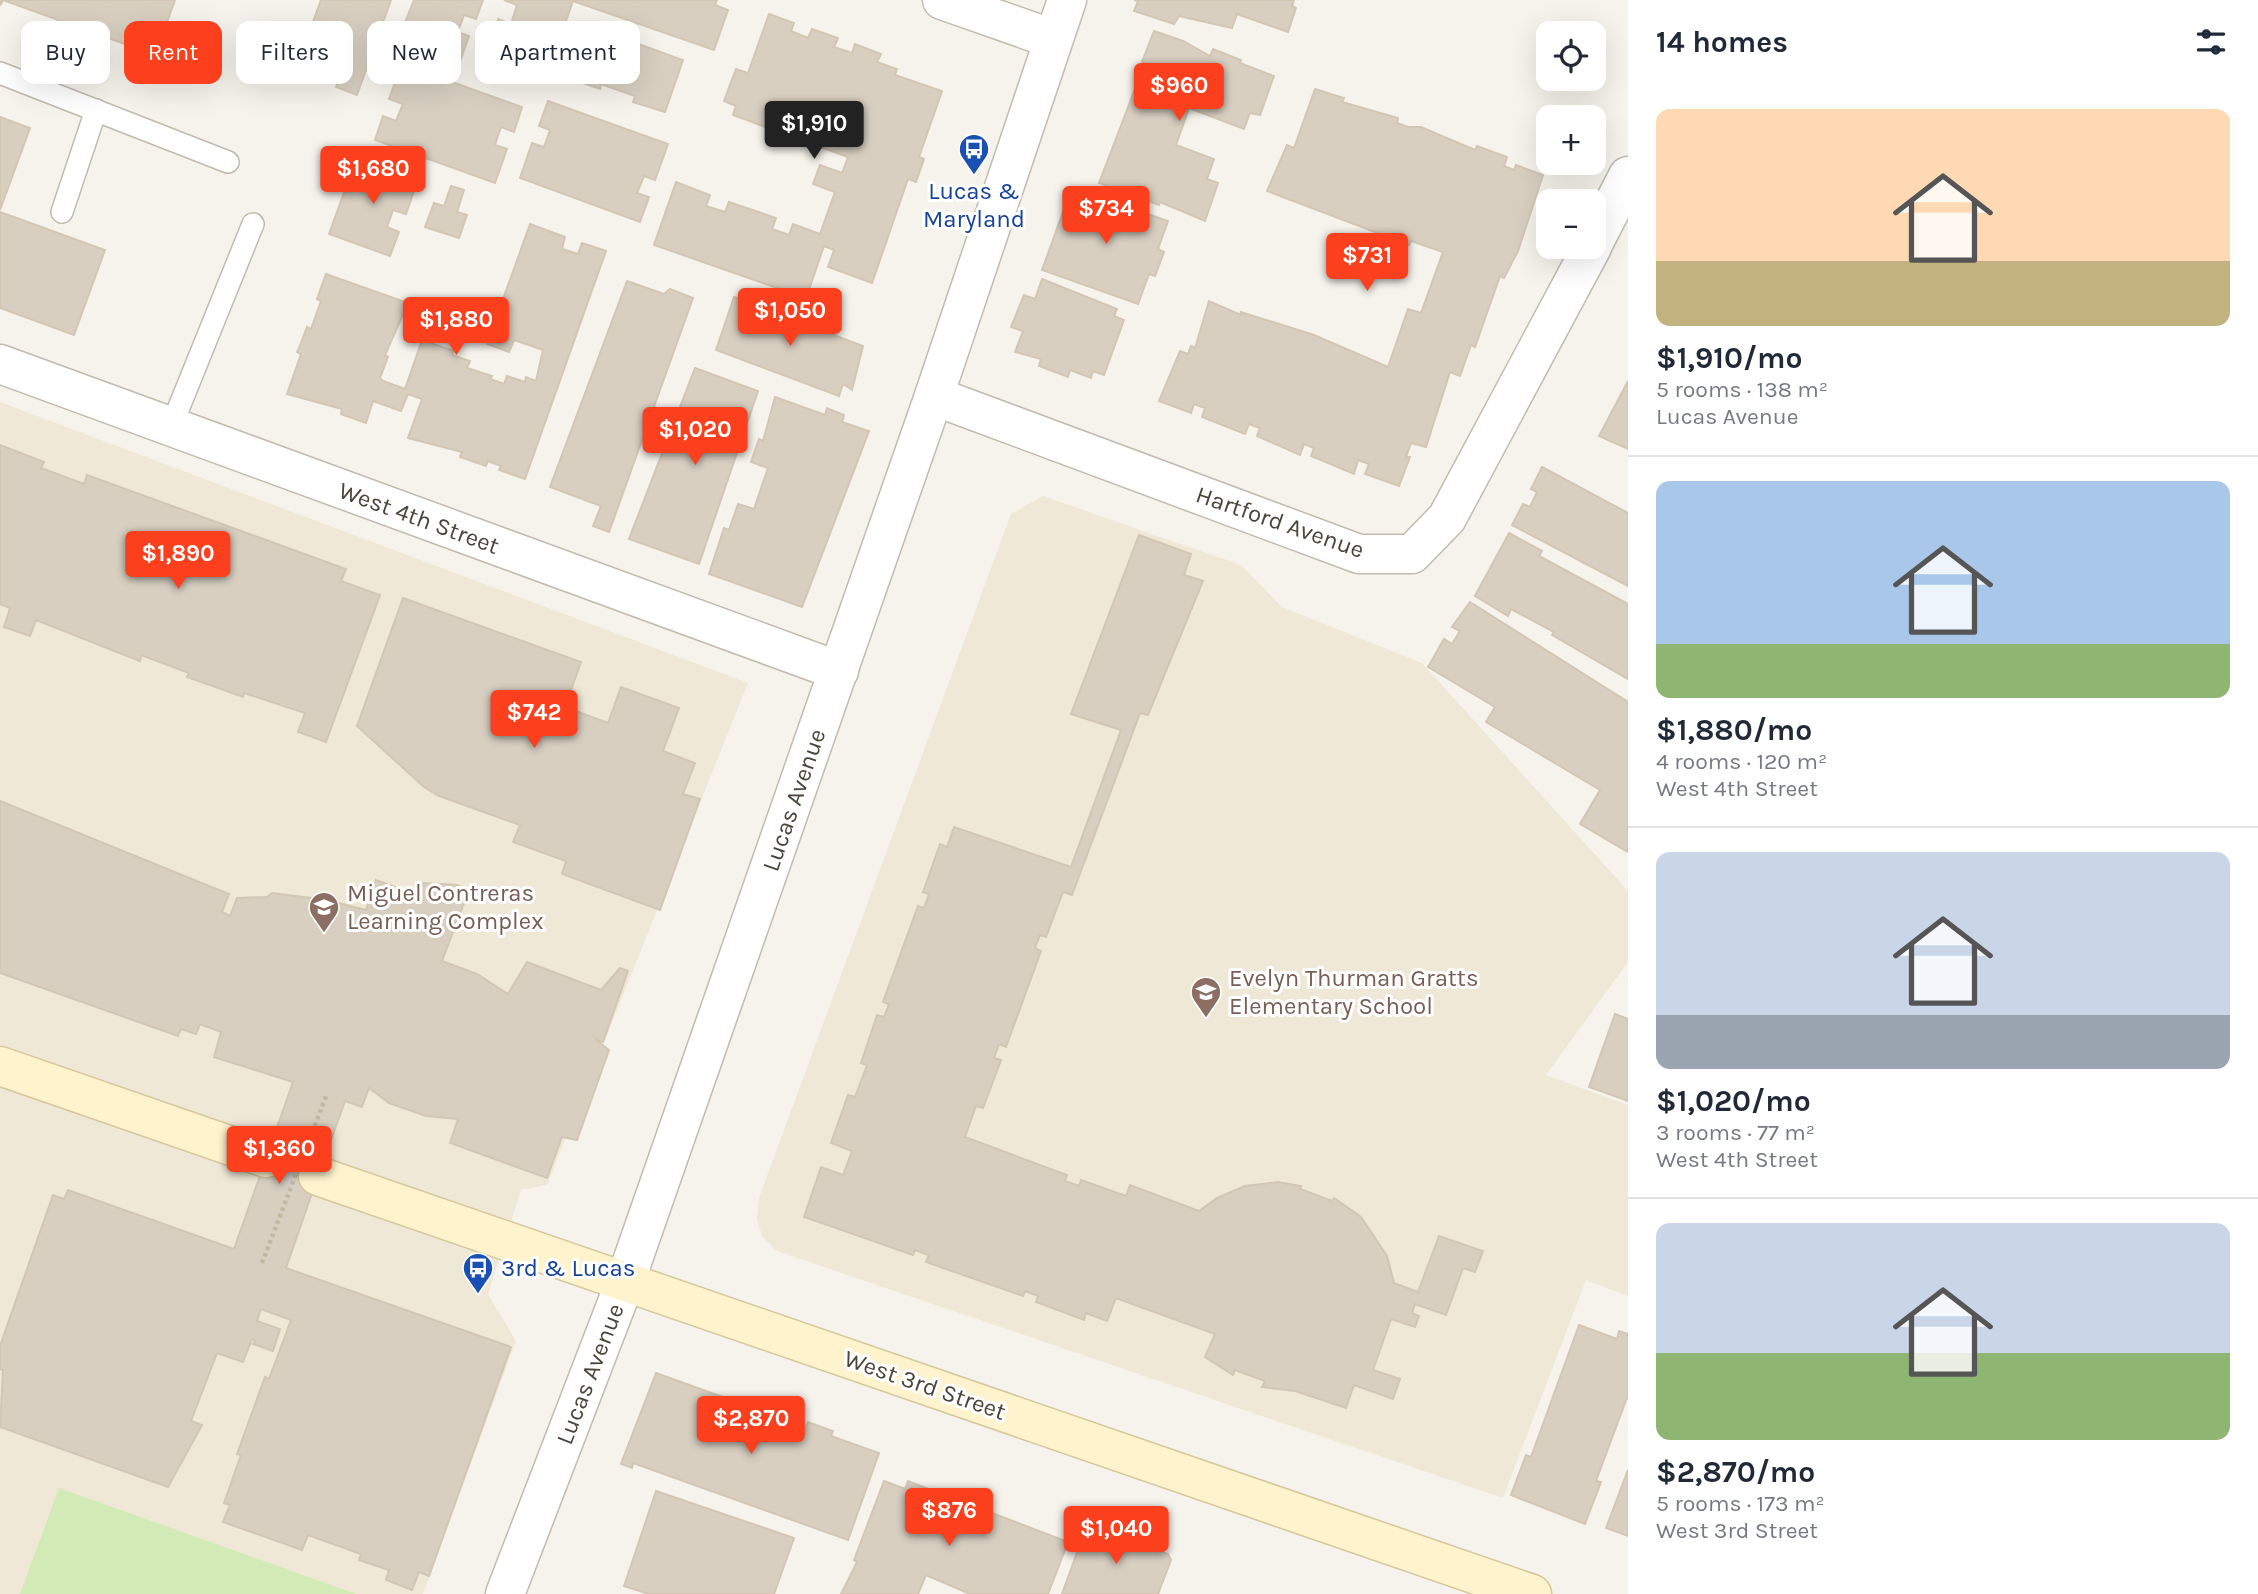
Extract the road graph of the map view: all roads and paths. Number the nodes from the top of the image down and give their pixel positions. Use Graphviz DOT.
graph roads {
  1 [pos="942,0"];
  2 [pos="1067,0"];
  3 [pos="1054,39"];
  4 [pos="0,73"];
  5 [pos="96,110"];
  6 [pos="228,162"];
  7 [pos="1628,176"];
  8 [pos="62,212"];
  9 [pos="1606,219"];
  10 [pos="253,224"];
  11 [pos="1586,259"];
  12 [pos="0,364"];
  13 [pos="934,396"];
  14 [pos="171,427"];
  15 [pos="839,671"];
  16 [pos="0,1066"];
  17 [pos="326,1096"];
  18 [pos="266,1158"];
  19 [pos="318,1176"];
  20 [pos="262,1263"];
  21 [pos="625,1282"];
  22 [pos="505,1594"];
  23 [pos="1532,1594"];
  1 -- 3 [label="street"];
  2 -- 3 [label="street, Lucas Avenue"];
  3 -- 13 [label="street, Lucas Avenue"];
  4 -- 5 [label="lane"];
  5 -- 6 [label="lane"];
  5 -- 8 [label="lane"];
  7 -- 9 [label="street, Hartford Avenue"];
  10 -- 14 [label="lane"];
  11 -- 13 [label="street, Hartford Avenue"];
  12 -- 14 [label="street, West 4th Street"];
  13 -- 15 [label="street, Lucas Avenue"];
  14 -- 15 [label="street, West 4th Street"];
  15 -- 21 [label="street, Lucas Avenue"];
  16 -- 18 [label="main road"];
  17 -- 20 [label="path, bridge"];
  19 -- 21 [label="main road, West 3rd Street"];
  21 -- 22 [label="street, Lucas Avenue"];
  21 -- 23 [label="main road, West 3rd Street"];
}
